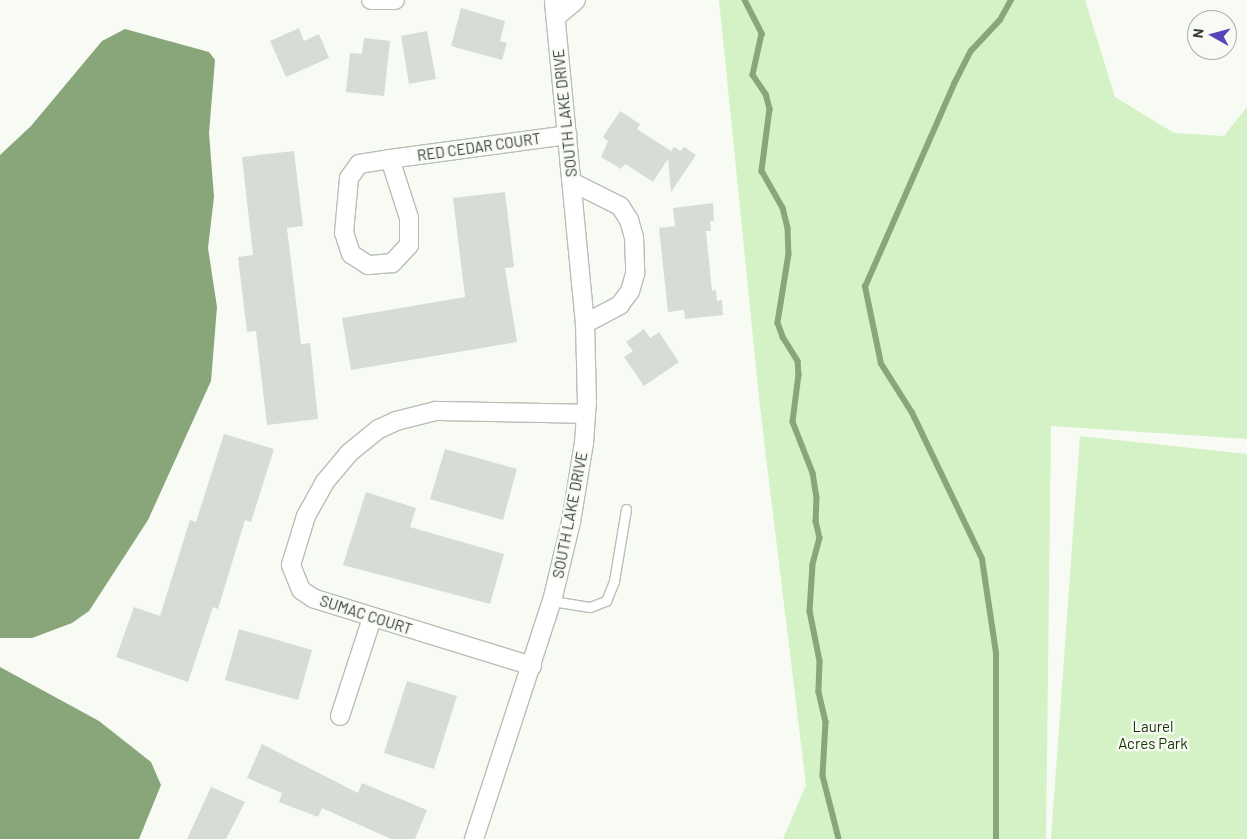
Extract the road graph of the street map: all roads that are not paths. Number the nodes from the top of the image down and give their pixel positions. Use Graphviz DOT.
graph roads {
  1 [pos="371,0"];
  2 [pos="395,0"];
  3 [pos="576,0"];
  4 [pos="555,9"];
  5 [pos="567,135"];
  6 [pos="390,159"];
  7 [pos="572,182"];
  8 [pos="585,324"];
  9 [pos="586,414"];
  10 [pos="626,509"];
  11 [pos="552,601"];
  12 [pos="372,618"];
  13 [pos="532,666"];
  14 [pos="340,716"];
  15 [pos="474,839"];
  1 -- 2 [label="street"];
  3 -- 4 [label="street"];
  4 -- 5 [label="street, SOUTH LAKE DRIVE"];
  5 -- 6 [label="street, RED CEDAR COURT"];
  5 -- 7 [label="street, SOUTH LAKE DRIVE"];
  6 -- 6 [label="street, RED CEDAR COURT"];
  7 -- 8 [label="street, SOUTH LAKE DRIVE"];
  7 -- 8 [label="street"];
  8 -- 9 [label="street, SOUTH LAKE DRIVE"];
  9 -- 11 [label="street, SOUTH LAKE DRIVE"];
  9 -- 12 [label="street, SUMAC COURT"];
  10 -- 11 [label="lane"];
  11 -- 13 [label="street, SOUTH LAKE DRIVE"];
  12 -- 13 [label="street, SUMAC COURT"];
  12 -- 14 [label="street"];
  13 -- 15 [label="street, SOUTH LAKE DRIVE"];
}
